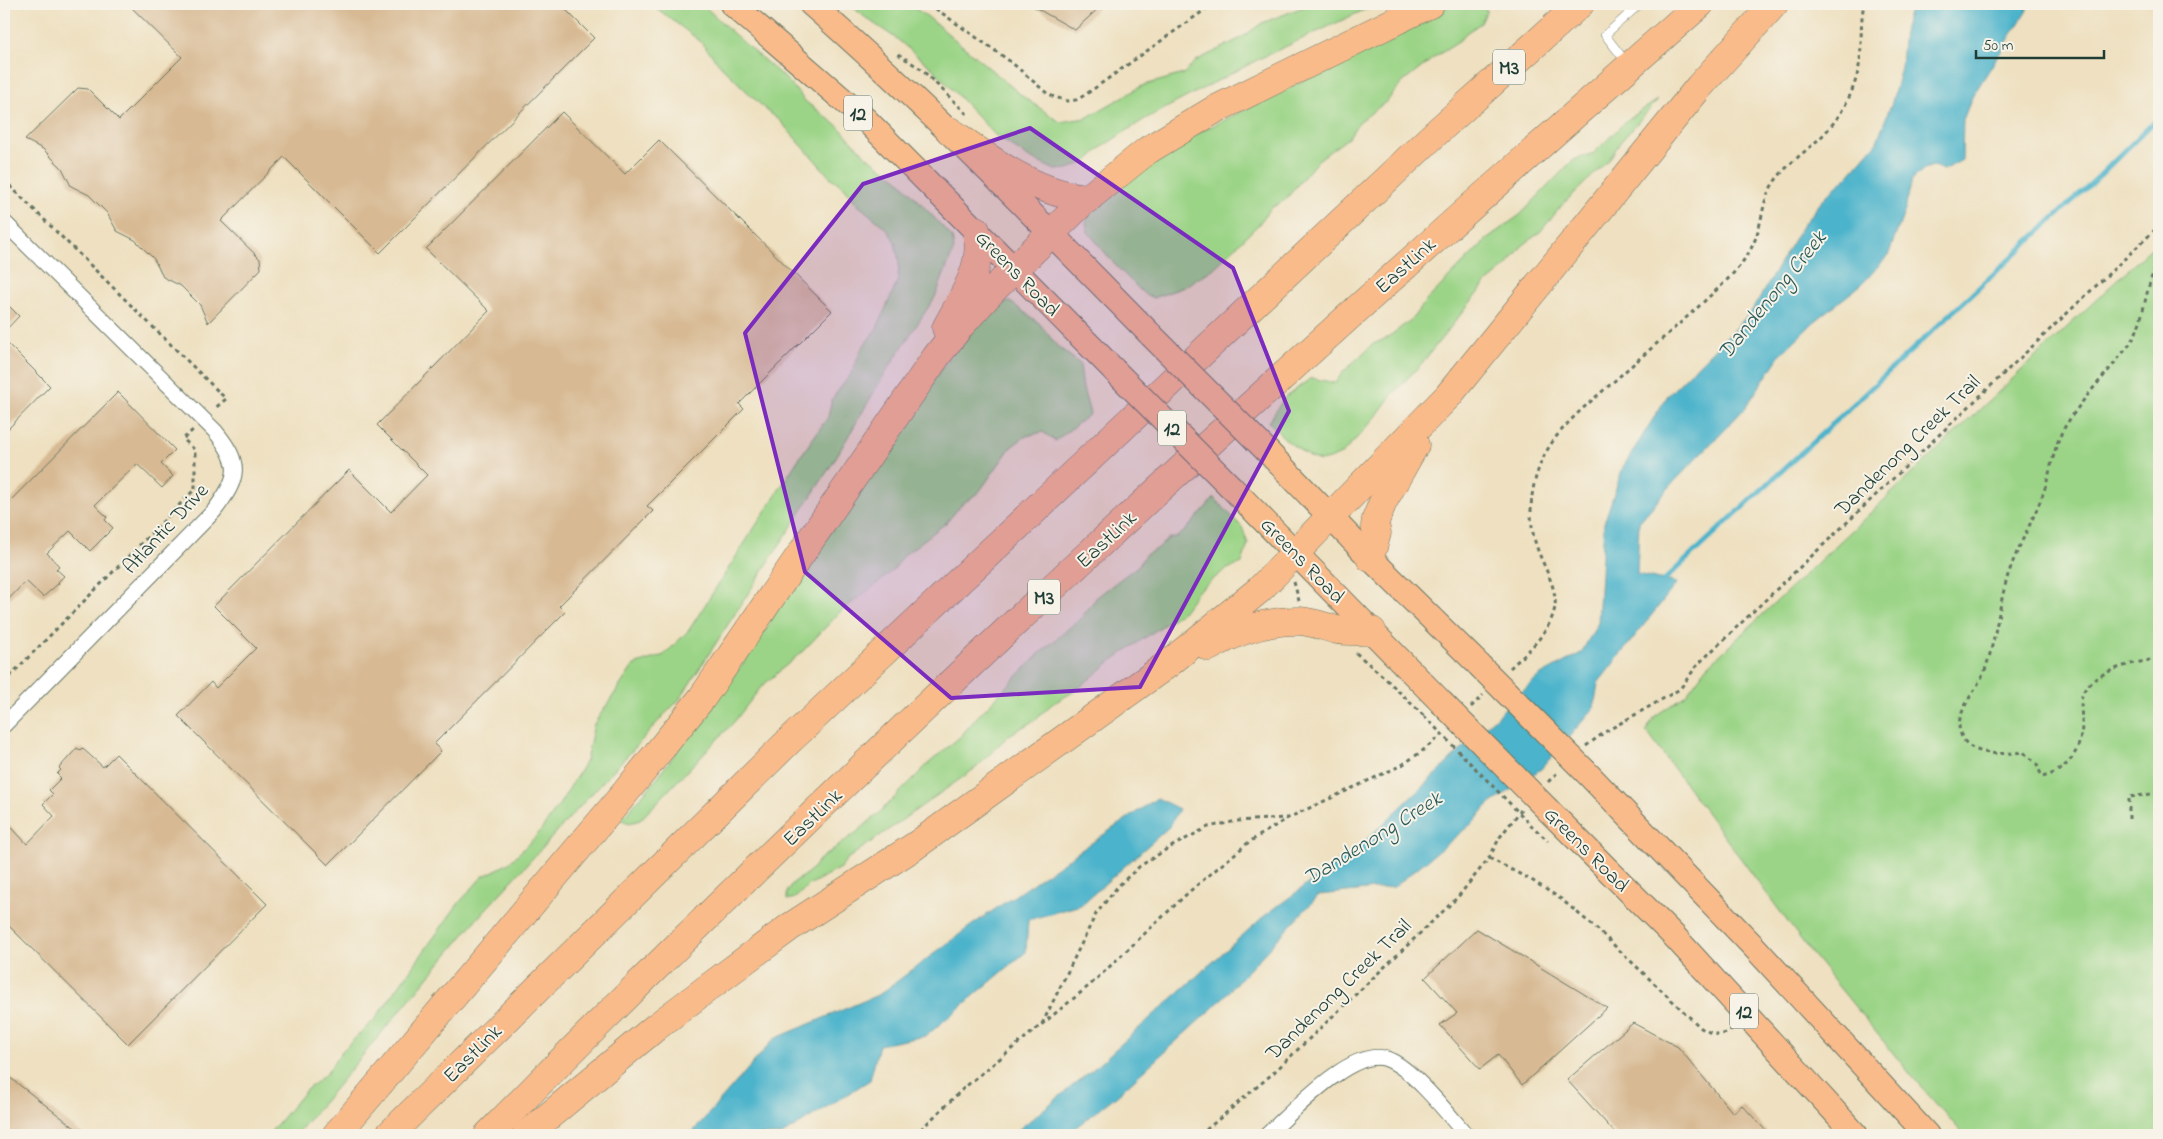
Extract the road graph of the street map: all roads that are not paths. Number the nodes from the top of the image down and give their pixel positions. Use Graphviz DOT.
graph roads {
  1 [pos="732,4"];
  2 [pos="811,4"];
  3 [pos="1430,4"];
  4 [pos="1580,4"];
  5 [pos="1640,4"];
  6 [pos="1700,4"];
  7 [pos="1774,4"];
  8 [pos="1630,66"];
  9 [pos="950,131"];
  10 [pos="1089,198"];
  11 [pos="4,222"];
  12 [pos="976,230"];
  13 [pos="1051,234"];
  14 [pos="1015,269"];
  15 [pos="912,391"];
  16 [pos="1448,396"];
  17 [pos="1331,516"];
  18 [pos="1296,552"];
  19 [pos="1370,558"];
  20 [pos="1372,631"];
  21 [pos="1168,664"];
  22 [pos="4,725"];
  23 [pos="336,1135"];
  24 [pos="389,1135"];
  25 [pos="488,1135"];
  26 [pos="526,1135"];
  27 [pos="1267,1135"];
  28 [pos="1466,1135"];
  29 [pos="1856,1135"];
  30 [pos="1927,1135"];
  1 -- 12 [label="main road, Greens Road / 12"];
  2 -- 9 [label="main road, 12"];
  3 -- 10 [label="highway"];
  4 -- 24 [label="highway, EastLink / M3"];
  5 -- 8 [label="lane"];
  6 -- 8 [label="highway, EastLink / M3"];
  7 -- 16 [label="highway"];
  8 -- 25 [label="highway, EastLink / M3"];
  9 -- 10 [label="highway"];
  9 -- 13 [label="main road, 12"];
  10 -- 13 [label="highway"];
  11 -- 22 [label="street, Atlantic Drive"];
  12 -- 14 [label="main road, Greens Road / 12"];
  12 -- 15 [label="highway"];
  13 -- 14 [label="highway"];
  13 -- 17 [label="main road, 12, bridge"];
  14 -- 15 [label="highway"];
  14 -- 18 [label="main road, Greens Road / 12, bridge"];
  15 -- 23 [label="highway"];
  16 -- 17 [label="highway"];
  16 -- 19 [label="highway"];
  17 -- 18 [label="highway"];
  17 -- 19 [label="main road, 12"];
  18 -- 20 [label="main road, Greens Road / 12"];
  18 -- 21 [label="highway"];
  19 -- 30 [label="main road, 12, bridge"];
  20 -- 21 [label="highway"];
  20 -- 29 [label="main road, Greens Road / 12, bridge"];
  21 -- 26 [label="highway"];
  27 -- 28 [label="street"];
}
